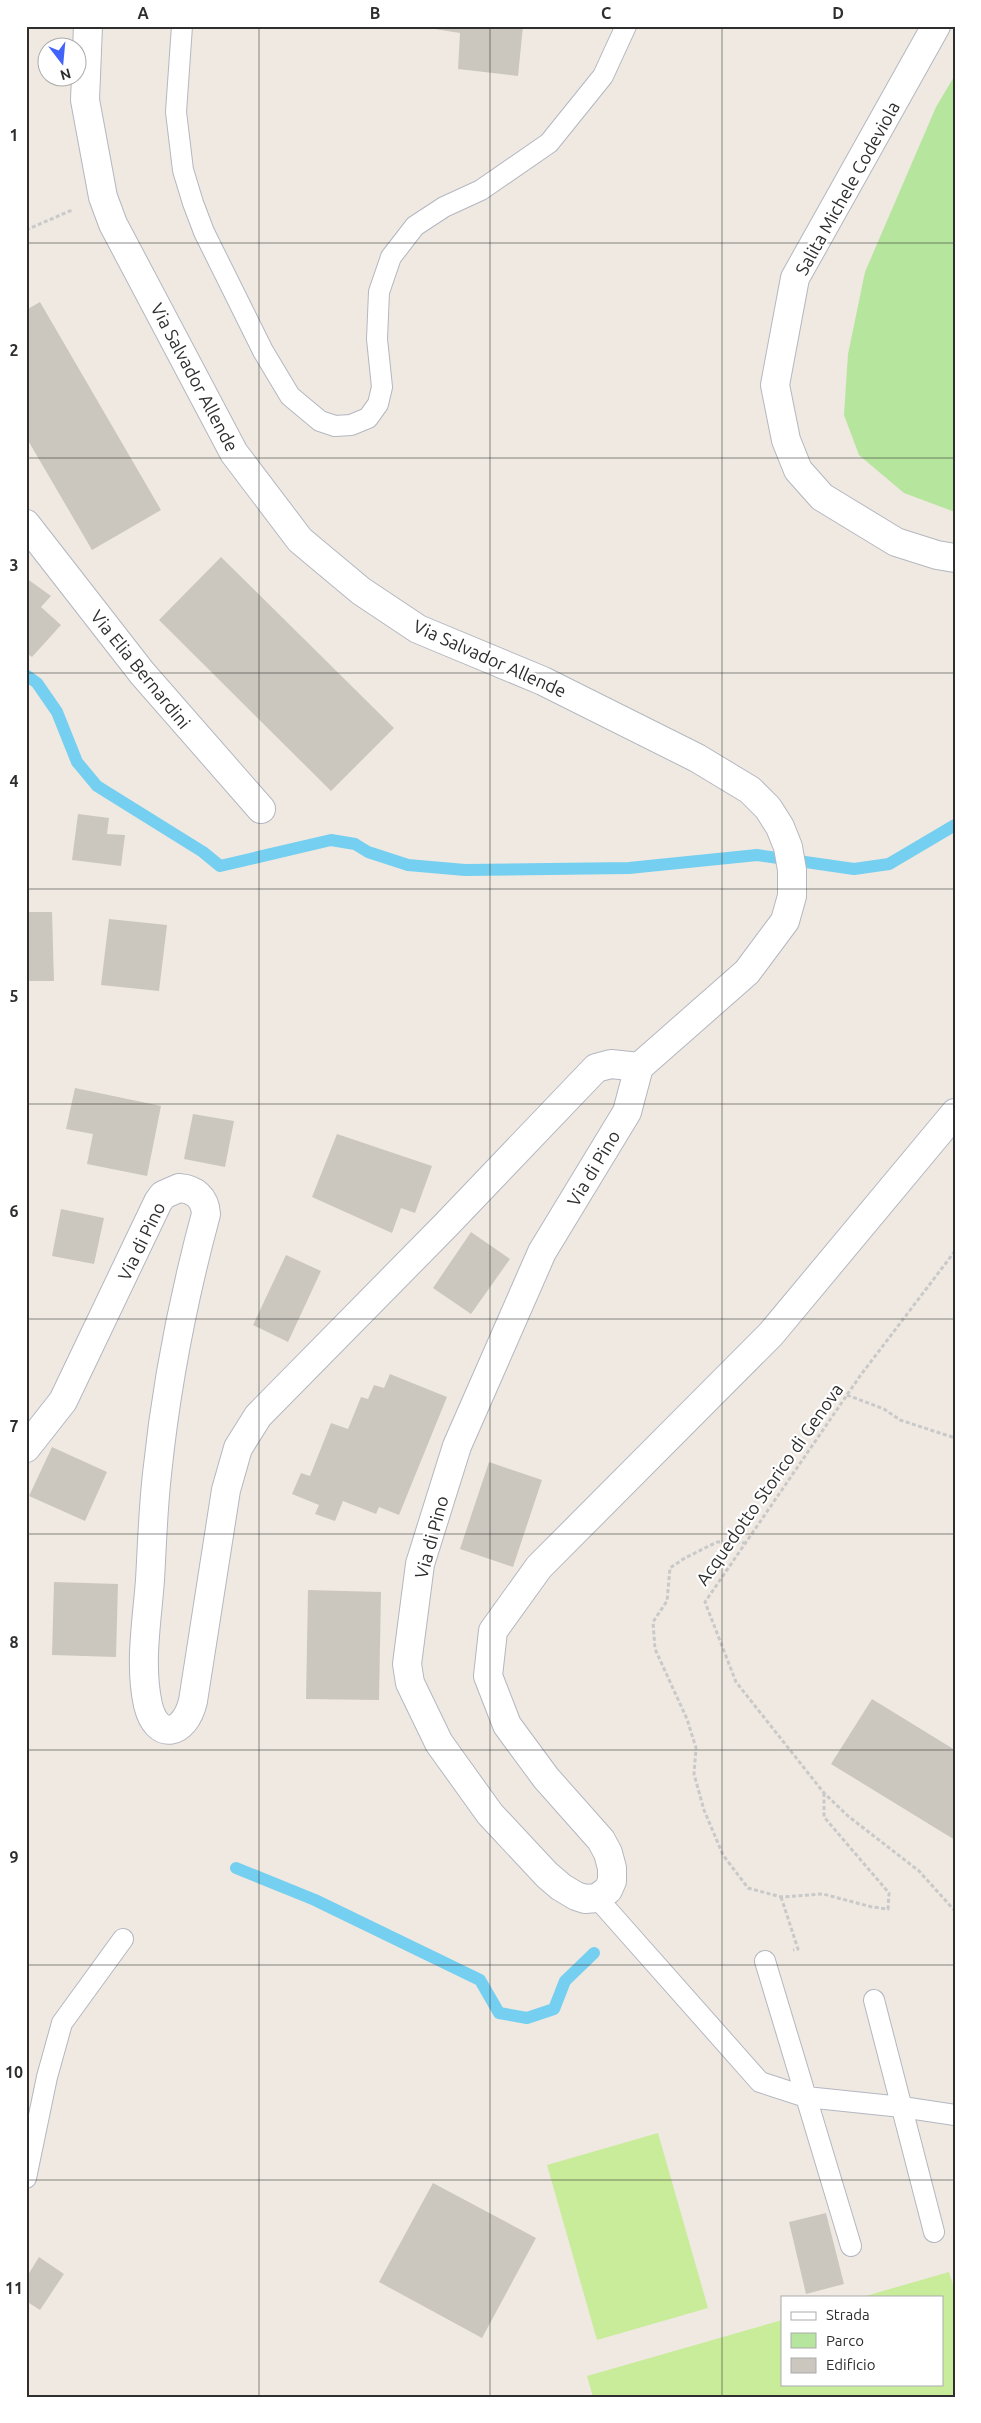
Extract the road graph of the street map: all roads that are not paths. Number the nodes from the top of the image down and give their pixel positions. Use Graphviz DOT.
graph roads {
  1 [pos="88,26"];
  2 [pos="182,26"];
  3 [pos="626,26"];
  4 [pos="936,26"];
  5 [pos="26,524"];
  6 [pos="955,558"];
  7 [pos="261,809"];
  8 [pos="639,1067"];
  9 [pos="955,1113"];
  10 [pos="26,1448"];
  11 [pos="597,1898"];
  12 [pos="123,1939"];
  13 [pos="765,1961"];
  14 [pos="874,2000"];
  15 [pos="806,2097"];
  16 [pos="902,2107"];
  17 [pos="955,2115"];
  18 [pos="26,2178"];
  19 [pos="934,2232"];
  20 [pos="851,2246"];
  1 -- 8 [label="street, Via Salvador Allende"];
  2 -- 3 [label="lane"];
  4 -- 6 [label="street, Salita Michele Codeviola"];
  5 -- 7 [label="street, Via Elia Bernardini"];
  8 -- 10 [label="street, Via di Pino"];
  8 -- 11 [label="street, Via di Pino"];
  9 -- 11 [label="street"];
  11 -- 15 [label="lane"];
  12 -- 18 [label="lane"];
  13 -- 15 [label="lane"];
  14 -- 16 [label="lane"];
  15 -- 16 [label="lane"];
  15 -- 20 [label="lane"];
  16 -- 17 [label="lane"];
  16 -- 19 [label="lane"];
}
